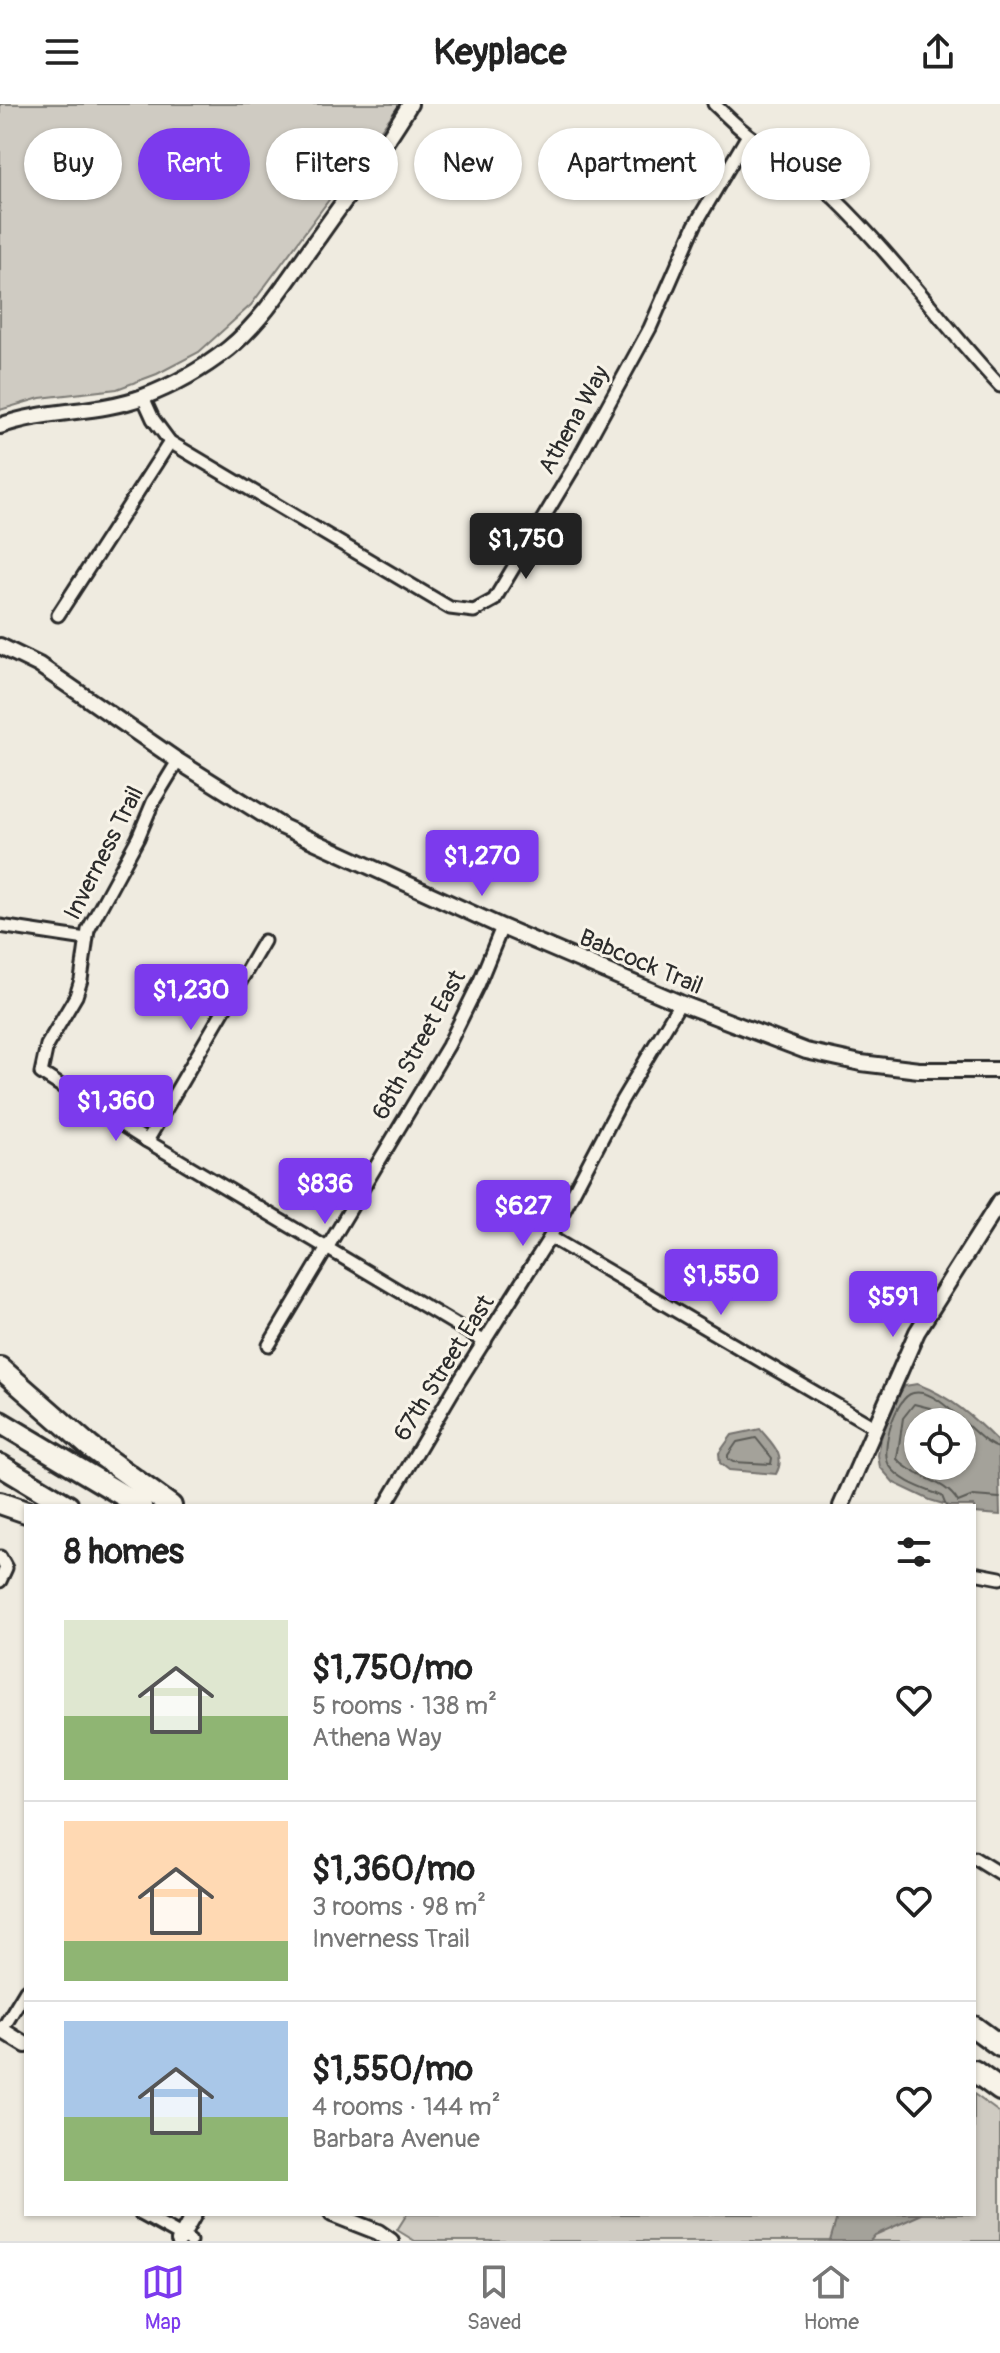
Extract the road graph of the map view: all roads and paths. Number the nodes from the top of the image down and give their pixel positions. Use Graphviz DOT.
graph roads {
  1 [pos="410,104"];
  2 [pos="714,104"];
  3 [pos="741,129"];
  4 [pos="741,147"];
  5 [pos="837,200"];
  6 [pos="1000,386"];
  7 [pos="143,397"];
  8 [pos="0,426"];
  9 [pos="170,442"];
  10 [pos="58,615"];
  11 [pos="0,646"];
  12 [pos="178,761"];
  13 [pos="0,926"];
  14 [pos="502,927"];
  15 [pos="86,939"];
  16 [pos="264,941"];
  17 [pos="680,1003"];
  18 [pos="1000,1070"];
  19 [pos="147,1141"];
  20 [pos="1000,1201"];
  21 [pos="550,1237"];
  22 [pos="327,1247"];
  23 [pos="485,1342"];
  24 [pos="269,1345"];
  25 [pos="0,1368"];
  26 [pos="0,1422"];
  27 [pos="874,1427"];
  28 [pos="0,1465"];
  29 [pos="0,1503"];
  30 [pos="65,1504"];
  31 [pos="138,1504"];
  32 [pos="168,1504"];
  33 [pos="386,1504"];
  34 [pos="842,1504"];
  35 [pos="24,1511"];
  36 [pos="0,1557"];
  37 [pos="976,1573"];
  38 [pos="1000,1578"];
  39 [pos="0,1581"];
  40 [pos="976,1859"];
  41 [pos="1000,1874"];
  42 [pos="24,1993"];
  43 [pos="976,2028"];
  44 [pos="0,2031"];
  45 [pos="24,2044"];
  46 [pos="1000,2046"];
  47 [pos="976,2072"];
  48 [pos="1000,2090"];
  49 [pos="144,2216"];
  50 [pos="193,2216"];
  51 [pos="337,2216"];
  52 [pos="183,2239"];
  53 [pos="391,2241"];
  1 -- 7 [label="street"];
  2 -- 3 [label="street"];
  4 -- 9 [label="street, Athena Way"];
  5 -- 6 [label="street"];
  7 -- 8 [label="street"];
  7 -- 9 [label="street, Athena Way"];
  9 -- 10 [label="street"];
  11 -- 12 [label="street, Babcock Trail"];
  12 -- 14 [label="street, Babcock Trail"];
  12 -- 15 [label="street, Inverness Trail"];
  13 -- 15 [label="street"];
  14 -- 17 [label="street, Babcock Trail"];
  14 -- 22 [label="street, 68th Street East"];
  15 -- 19 [label="street, Inverness Trail"];
  16 -- 19 [label="street"];
  17 -- 18 [label="street, Babcock Trail"];
  17 -- 21 [label="street, 67th Street East"];
  19 -- 22 [label="street"];
  20 -- 27 [label="street"];
  21 -- 23 [label="street, 67th Street East"];
  21 -- 27 [label="street"];
  22 -- 23 [label="street"];
  22 -- 24 [label="street, 68th Street East"];
  23 -- 33 [label="street, 67th Street East"];
  25 -- 32 [label="highway"];
  26 -- 31 [label="highway"];
  27 -- 34 [label="street"];
  28 -- 30 [label="highway"];
  29 -- 35 [label="highway"];
  36 -- 39 [label="street"];
  37 -- 38 [label="street"];
  40 -- 41 [label="street"];
  42 -- 44 [label="street"];
  43 -- 46 [label="highway"];
  44 -- 45 [label="street"];
  47 -- 48 [label="highway"];
  49 -- 52 [label="street"];
  50 -- 52 [label="street"];
  51 -- 53 [label="street"];
}
